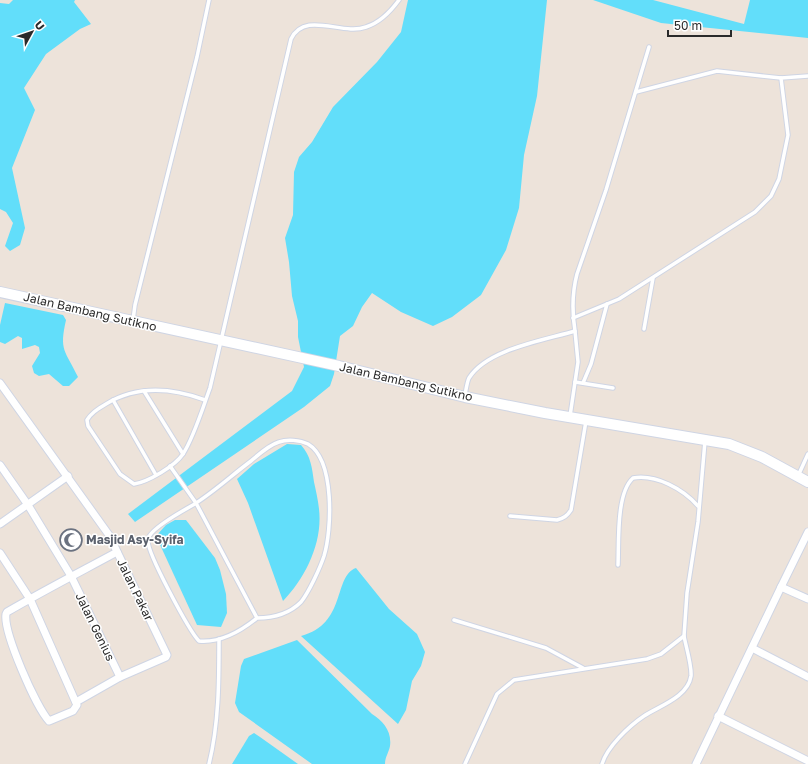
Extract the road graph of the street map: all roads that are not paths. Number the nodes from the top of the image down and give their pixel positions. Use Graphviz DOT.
graph roads {
  1 [pos="209,0"];
  2 [pos="399,0"];
  3 [pos="649,47"];
  4 [pos="808,76"];
  5 [pos="781,78"];
  6 [pos="636,92"];
  7 [pos="653,278"];
  8 [pos="0,292"];
  9 [pos="607,304"];
  10 [pos="573,318"];
  11 [pos="133,322"];
  12 [pos="644,329"];
  13 [pos="575,332"];
  14 [pos="219,341"];
  15 [pos="575,382"];
  16 [pos="0,383"];
  17 [pos="583,384"];
  18 [pos="613,388"];
  19 [pos="144,391"];
  20 [pos="465,397"];
  21 [pos="113,400"];
  22 [pos="206,400"];
  23 [pos="570,417"];
  24 [pos="586,420"];
  25 [pos="705,441"];
  26 [pos="183,454"];
  27 [pos="808,454"];
  28 [pos="0,465"];
  29 [pos="170,466"];
  30 [pos="156,475"];
  31 [pos="68,476"];
  32 [pos="798,477"];
  33 [pos="808,482"];
  34 [pos="196,503"];
  35 [pos="28,505"];
  36 [pos="698,506"];
  37 [pos="510,516"];
  38 [pos="0,524"];
  39 [pos="808,532"];
  40 [pos="117,552"];
  41 [pos="0,553"];
  42 [pos="618,565"];
  43 [pos="71,576"];
  44 [pos="781,587"];
  45 [pos="30,599"];
  46 [pos="808,599"];
  47 [pos="257,618"];
  48 [pos="454,620"];
  49 [pos="684,636"];
  50 [pos="219,639"];
  51 [pos="752,648"];
  52 [pos="584,669"];
  53 [pos="120,677"];
  54 [pos="808,677"];
  55 [pos="76,702"];
  56 [pos="718,716"];
  57 [pos="808,761"];
  58 [pos="209,764"];
  59 [pos="465,764"];
  60 [pos="602,764"];
  61 [pos="696,764"];
  1 -- 11 [label="lane"];
  2 -- 14 [label="lane"];
  3 -- 6 [label="lane"];
  4 -- 5 [label="lane"];
  5 -- 6 [label="lane"];
  5 -- 7 [label="lane"];
  6 -- 10 [label="lane"];
  7 -- 9 [label="lane"];
  7 -- 12 [label="lane"];
  8 -- 11 [label="street, Jalan Bambang Sutikno"];
  9 -- 10 [label="lane"];
  9 -- 17 [label="lane"];
  10 -- 13 [label="lane"];
  11 -- 14 [label="street, Jalan Bambang Sutikno"];
  13 -- 15 [label="lane"];
  13 -- 20 [label="lane"];
  14 -- 20 [label="street, Jalan Bambang Sutikno"];
  14 -- 22 [label="lane"];
  15 -- 17 [label="lane"];
  15 -- 23 [label="lane"];
  16 -- 31 [label="street, Jalan Pakar"];
  17 -- 18 [label="lane"];
  19 -- 21 [label="lane"];
  19 -- 22 [label="lane"];
  19 -- 26 [label="lane"];
  20 -- 23 [label="street, Jalan Bambang Sutikno"];
  21 -- 30 [label="lane"];
  21 -- 30 [label="lane"];
  22 -- 26 [label="lane"];
  23 -- 24 [label="street, Jalan Bambang Sutikno"];
  24 -- 25 [label="street, Jalan Bambang Sutikno"];
  24 -- 37 [label="lane"];
  25 -- 32 [label="street, Jalan Bambang Sutikno"];
  25 -- 36 [label="lane"];
  26 -- 29 [label="lane"];
  27 -- 32 [label="lane"];
  28 -- 35 [label="street, Jalan Genius"];
  29 -- 30 [label="lane"];
  29 -- 34 [label="lane"];
  31 -- 35 [label="street"];
  31 -- 40 [label="street, Jalan Pakar"];
  32 -- 33 [label="street, Jalan Bambang Sutikno"];
  34 -- 47 [label="lane"];
  34 -- 47 [label="lane"];
  34 -- 50 [label="lane"];
  35 -- 38 [label="street"];
  35 -- 43 [label="street, Jalan Genius"];
  36 -- 42 [label="lane"];
  36 -- 49 [label="lane"];
  39 -- 44 [label="street"];
  40 -- 43 [label="street"];
  40 -- 53 [label="street, Jalan Pakar"];
  41 -- 45 [label="street"];
  43 -- 45 [label="street"];
  43 -- 53 [label="street, Jalan Genius"];
  44 -- 46 [label="street"];
  44 -- 51 [label="street"];
  45 -- 55 [label="street"];
  45 -- 55 [label="street, Jalan Pakar"];
  47 -- 50 [label="lane"];
  48 -- 52 [label="lane"];
  49 -- 52 [label="lane"];
  49 -- 60 [label="lane"];
  50 -- 58 [label="lane"];
  51 -- 54 [label="street"];
  51 -- 56 [label="street"];
  52 -- 59 [label="lane"];
  53 -- 55 [label="street, Jalan Pakar"];
  56 -- 57 [label="street"];
  56 -- 61 [label="street"];
}
